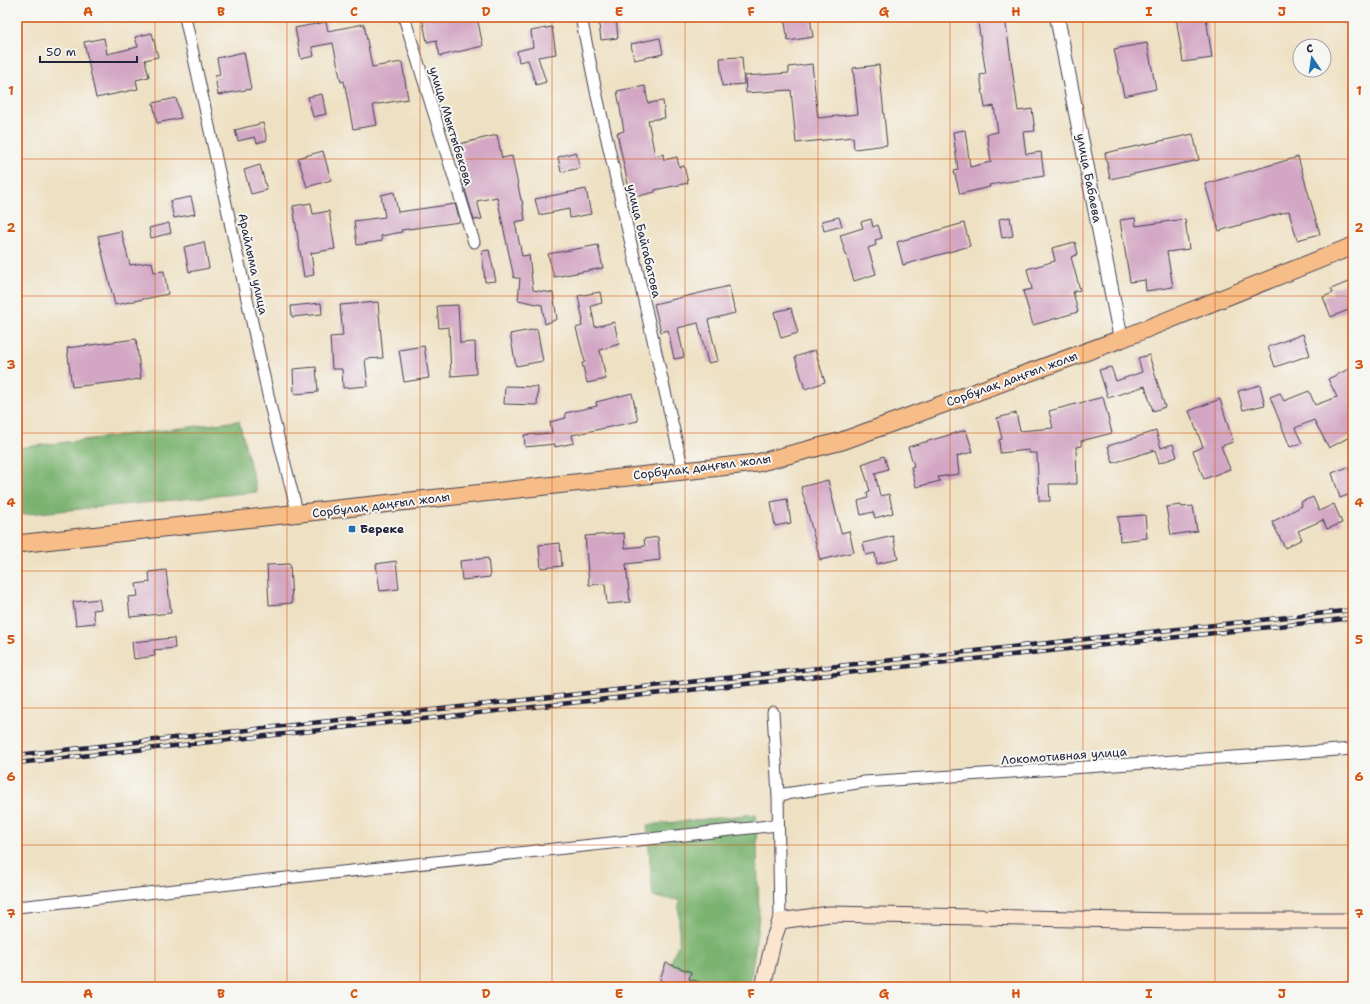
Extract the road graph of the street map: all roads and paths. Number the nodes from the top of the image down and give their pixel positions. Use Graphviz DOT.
graph roads {
  1 [pos="185,17"];
  2 [pos="404,17"];
  3 [pos="581,17"];
  4 [pos="1057,17"];
  5 [pos="474,242"];
  6 [pos="1353,246"];
  7 [pos="1121,339"];
  8 [pos="683,470"];
  9 [pos="298,515"];
  10 [pos="17,544"];
  11 [pos="772,712"];
  12 [pos="1353,749"];
  13 [pos="778,795"];
  14 [pos="778,825"];
  15 [pos="17,907"];
  16 [pos="780,921"];
  17 [pos="1353,921"];
  18 [pos="763,987"];
  1 -- 9 [label="street, Арайлыма улица"];
  2 -- 5 [label="street, улица Мыктыбекова"];
  3 -- 8 [label="street, улица Байгабатова"];
  4 -- 7 [label="street, улица Бабаева"];
  6 -- 7 [label="main road, Сорбұлақ даңғыл жолы"];
  7 -- 8 [label="main road, Сорбұлақ даңғыл жолы"];
  8 -- 9 [label="main road, Сорбұлақ даңғыл жолы"];
  9 -- 10 [label="main road, Сорбұлақ даңғыл жолы"];
  11 -- 13 [label="street"];
  12 -- 13 [label="street, Локомотивная улица"];
  13 -- 14 [label="street"];
  14 -- 15 [label="street"];
  14 -- 16 [label="street"];
  16 -- 17 [label="main road"];
  16 -- 18 [label="main road"];
}
